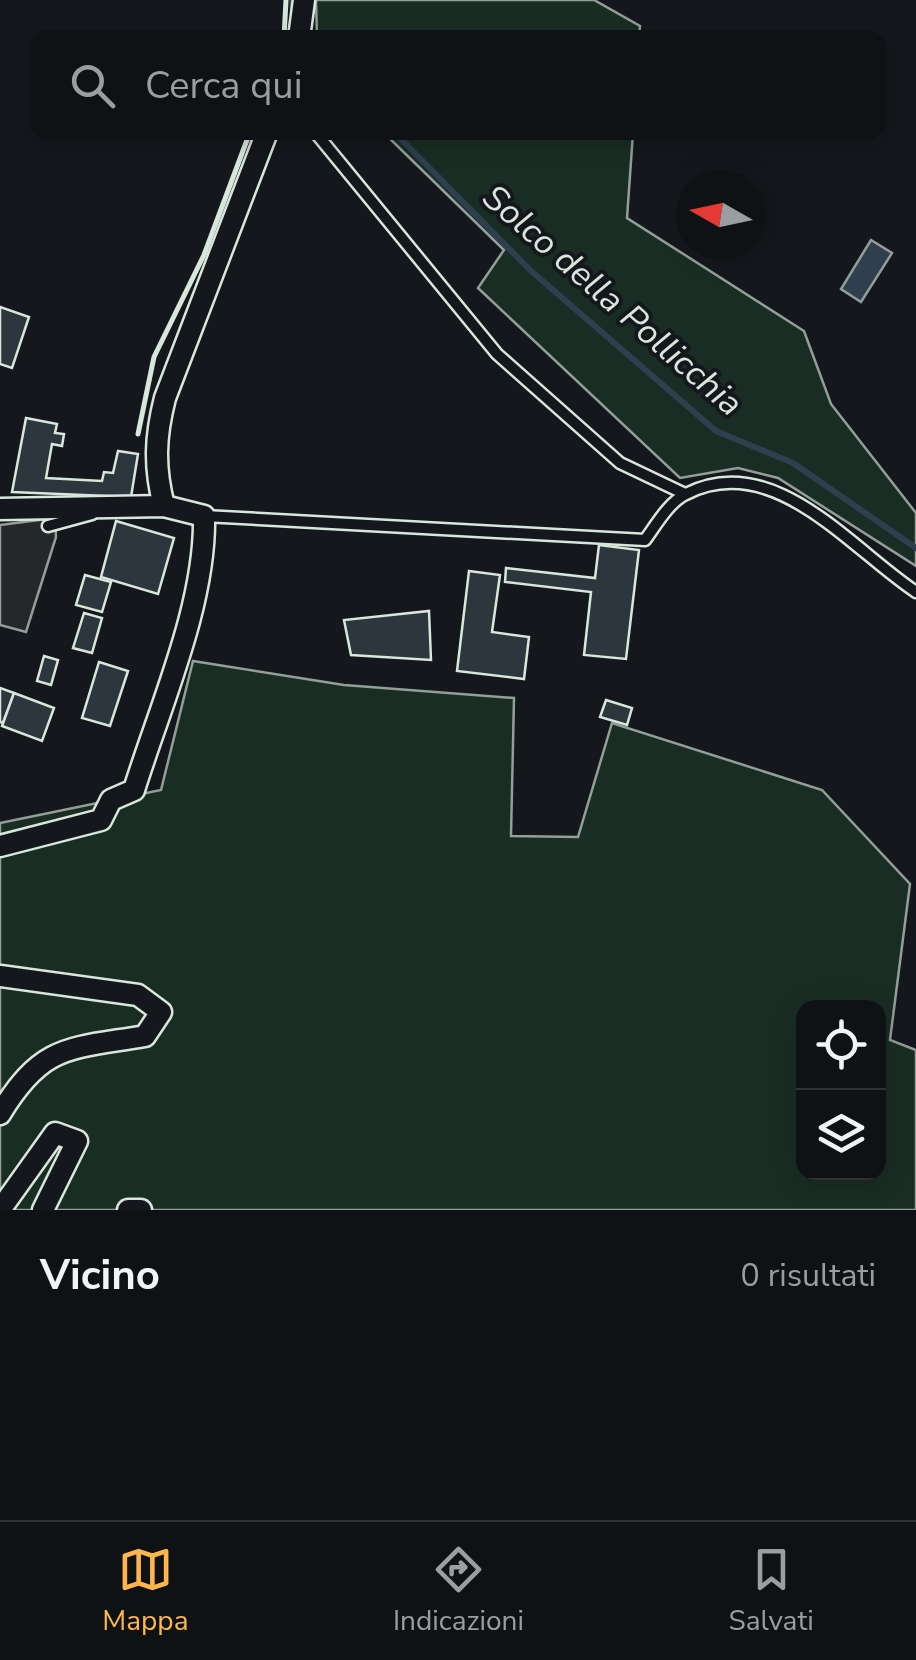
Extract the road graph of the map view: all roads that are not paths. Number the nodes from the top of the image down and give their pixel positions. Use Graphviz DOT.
graph roads {
  1 [pos="304,0"];
  2 [pos="300,30"];
  3 [pos="264,140"];
  4 [pos="322,140"];
  5 [pos="685,494"];
  6 [pos="100,506"];
  7 [pos="164,506"];
  8 [pos="0,510"];
  9 [pos="204,516"];
  10 [pos="48,526"];
  11 [pos="916,592"];
  12 [pos="0,846"];
  13 [pos="0,976"];
  14 [pos="0,1114"];
  15 [pos="0,1210"];
  16 [pos="43,1210"];
  17 [pos="128,1210"];
  18 [pos="141,1210"];
  1 -- 2 [label="street"];
  3 -- 7 [label="street"];
  4 -- 5 [label="lane"];
  5 -- 9 [label="lane"];
  5 -- 11 [label="lane"];
  6 -- 7 [label="street"];
  6 -- 8 [label="street"];
  6 -- 10 [label="lane"];
  7 -- 9 [label="street"];
  9 -- 12 [label="street"];
  13 -- 14 [label="street"];
  15 -- 16 [label="street"];
  17 -- 18 [label="street"];
}
